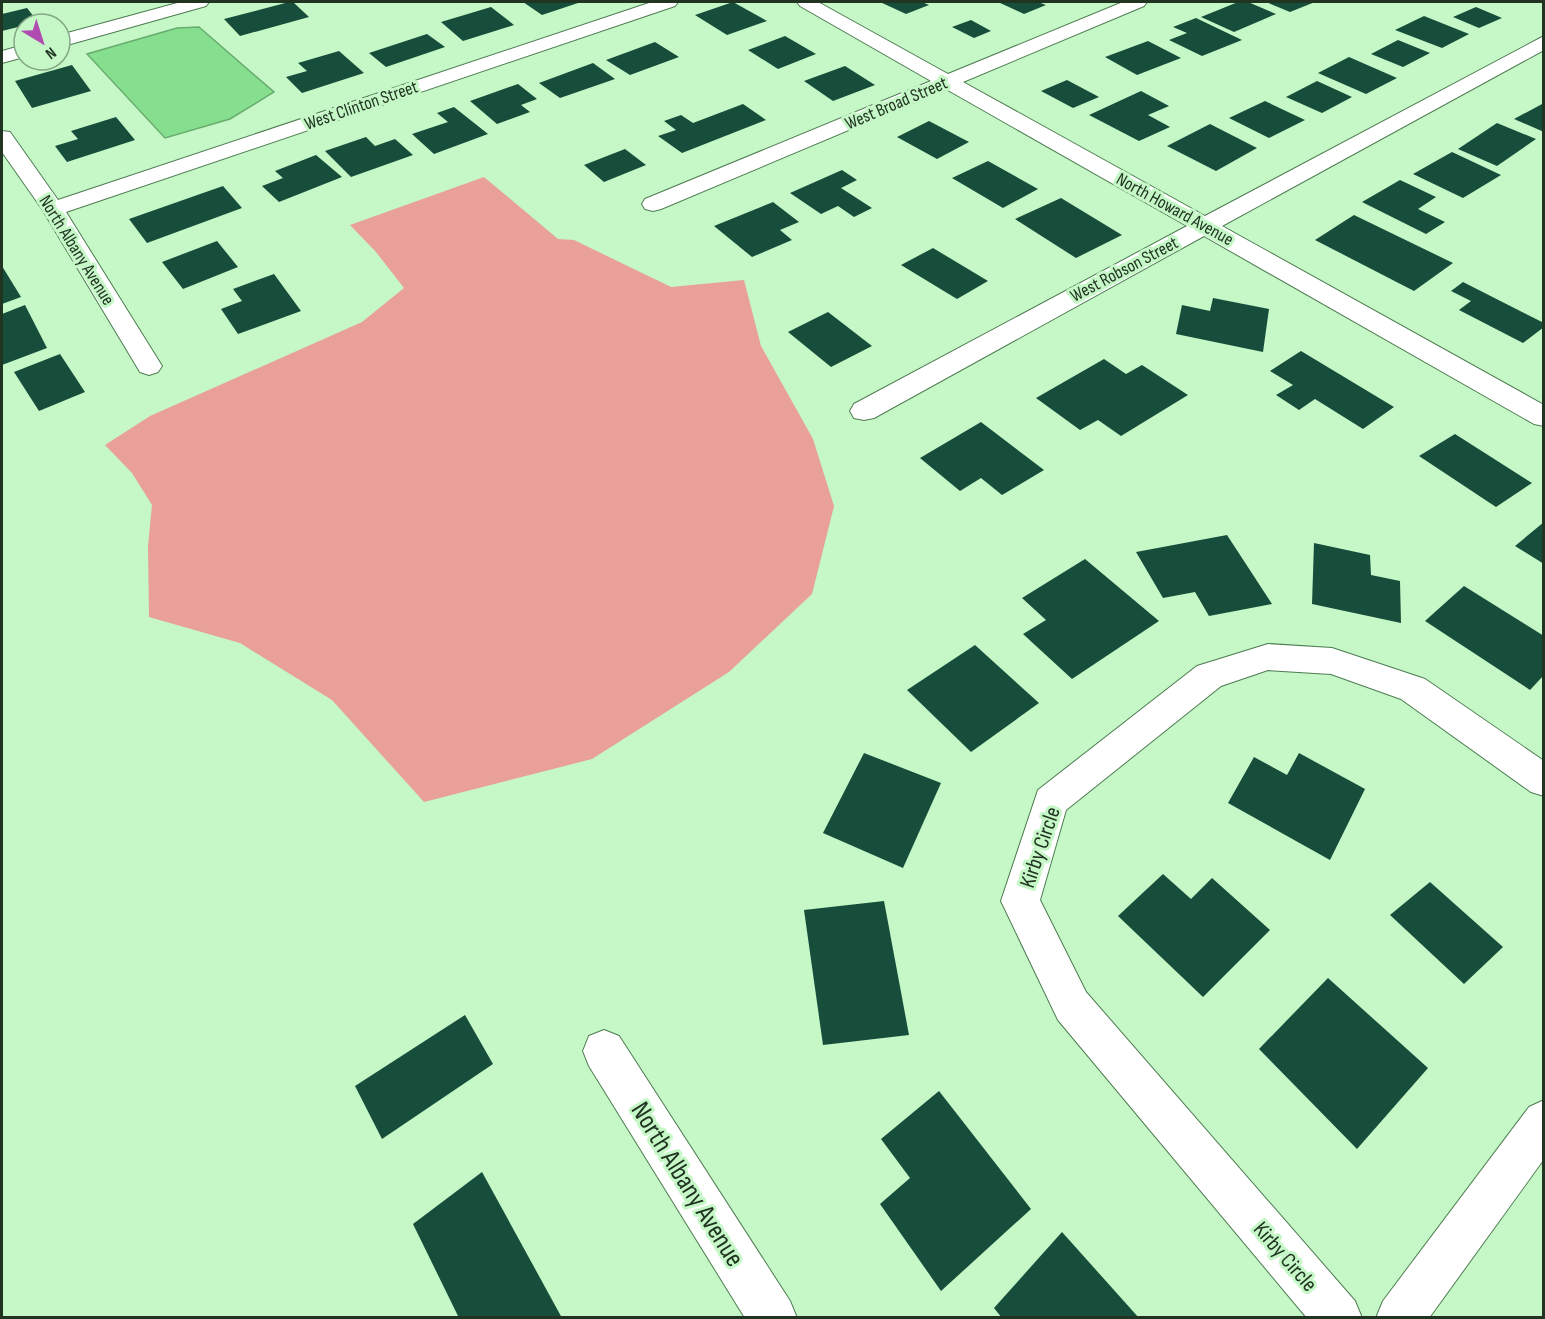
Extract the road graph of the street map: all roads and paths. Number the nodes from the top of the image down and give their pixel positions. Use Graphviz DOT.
graph roads {
  1 [pos="200,2"];
  2 [pos="669,2"];
  3 [pos="806,2"];
  4 [pos="1138,2"];
  5 [pos="72,38"];
  6 [pos="1544,42"];
  7 [pos="949,81"];
  8 [pos="2,137"];
  9 [pos="653,204"];
  10 [pos="53,209"];
  11 [pos="1205,226"];
  12 [pos="149,366"];
  13 [pos="864,411"];
  14 [pos="1544,417"];
  15 [pos="1544,782"];
  16 [pos="603,1051"];
  17 [pos="1544,1122"];
  18 [pos="773,1317"];
  19 [pos="1338,1317"];
  20 [pos="1400,1317"];
  1 -- 5 [label="street"];
  2 -- 10 [label="street, West Clinton Street"];
  3 -- 7 [label="street, North Howard Avenue"];
  4 -- 7 [label="street, West Broad Street"];
  6 -- 11 [label="street, West Robson Street"];
  7 -- 9 [label="street, West Broad Street"];
  7 -- 11 [label="street, North Howard Avenue"];
  8 -- 10 [label="street, North Albany Avenue"];
  10 -- 12 [label="street, North Albany Avenue"];
  11 -- 13 [label="street, West Robson Street"];
  11 -- 14 [label="street, North Howard Avenue"];
  15 -- 19 [label="street, Kirby Circle"];
  16 -- 18 [label="street, North Albany Avenue"];
  17 -- 20 [label="street"];
}
